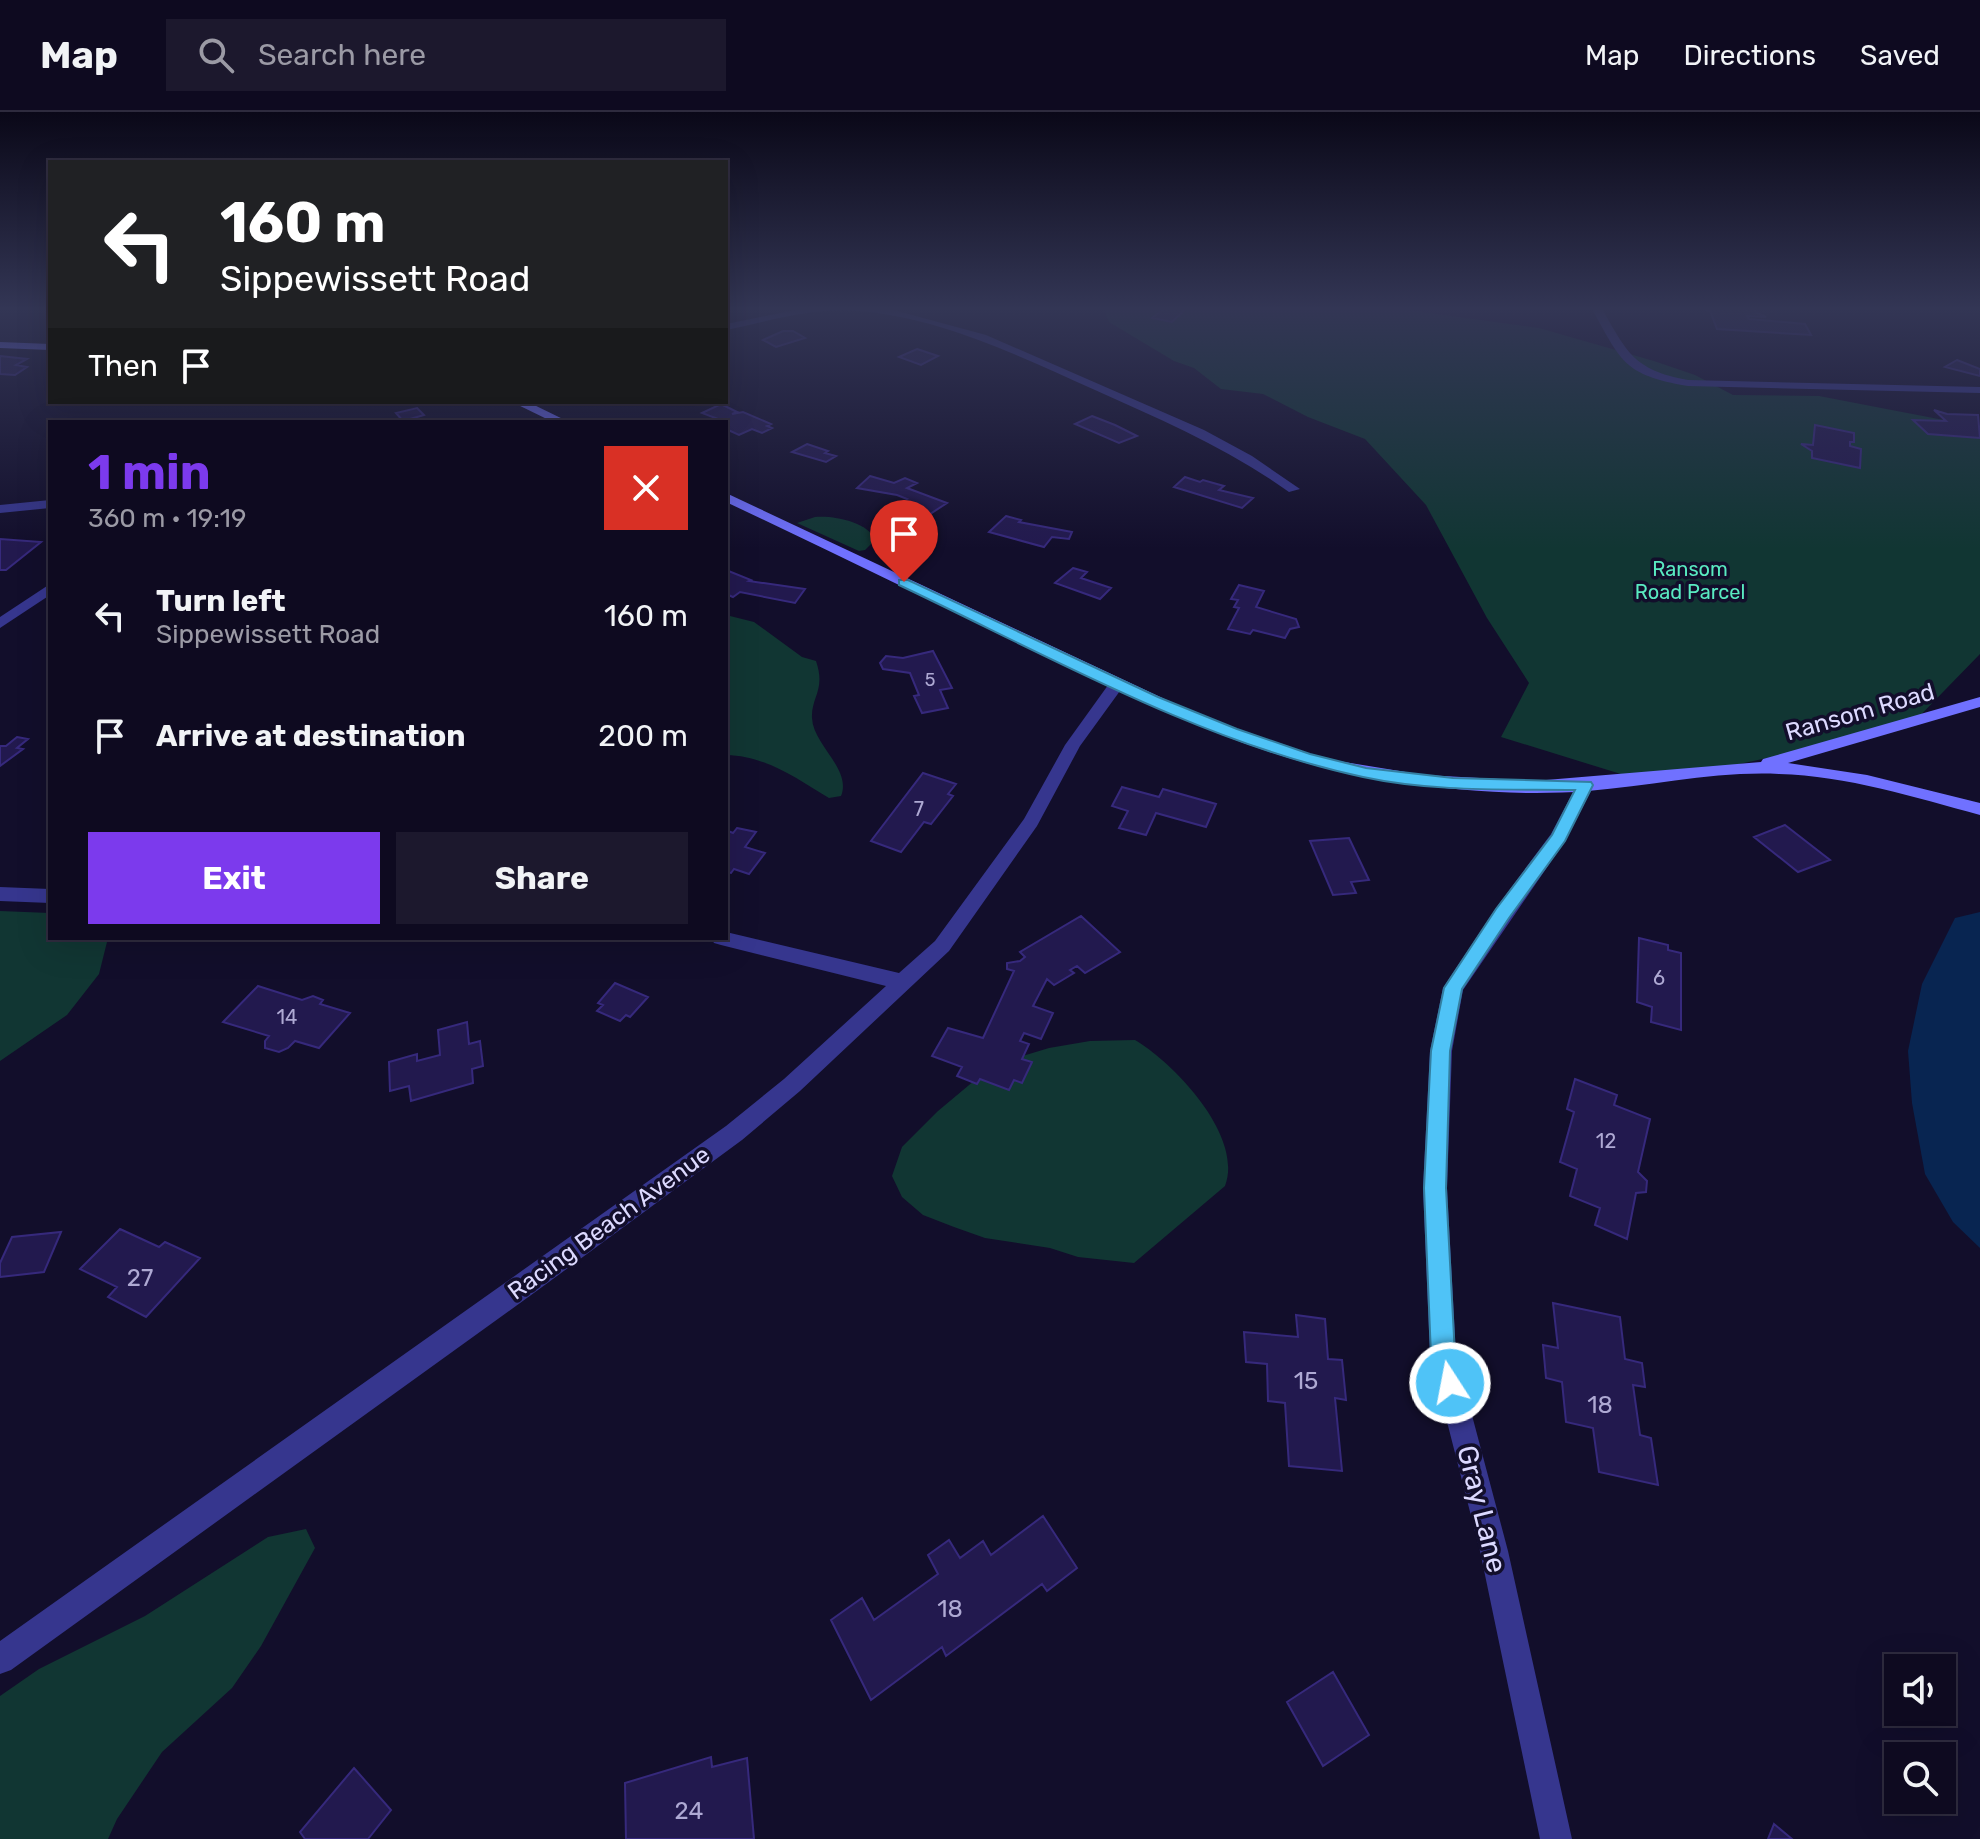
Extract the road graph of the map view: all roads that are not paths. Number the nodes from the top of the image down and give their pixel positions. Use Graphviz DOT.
graph roads {
  1 [pos="1100,388"];
  2 [pos="1880,388"];
  3 [pos="1980,390"];
  4 [pos="522,404"];
  5 [pos="558,420"];
  6 [pos="1294,489"];
  7 [pos="728,498"];
  8 [pos="48,504"];
  9 [pos="0,509"];
  10 [pos="48,589"];
  11 [pos="0,624"];
  12 [pos="1117,684"];
  13 [pos="1980,702"];
  14 [pos="1753,768"];
  15 [pos="1585,785"];
  16 [pos="1980,809"];
  17 [pos="0,894"];
  18 [pos="48,896"];
  19 [pos="728,940"];
  20 [pos="903,982"];
  21 [pos="0,1659"];
  22 [pos="1556,1839"];
  1 -- 6 [label="street"];
  2 -- 3 [label="street"];
  4 -- 5 [label="main road"];
  7 -- 12 [label="main road"];
  8 -- 9 [label="street"];
  10 -- 11 [label="street"];
  12 -- 15 [label="main road"];
  12 -- 20 [label="street, Racing Beach Avenue"];
  13 -- 14 [label="main road, Ransom Road"];
  14 -- 15 [label="main road"];
  14 -- 16 [label="main road"];
  15 -- 22 [label="street, Gray Lane"];
  17 -- 18 [label="street"];
  19 -- 20 [label="street"];
  20 -- 21 [label="street, Racing Beach Avenue"];
}
